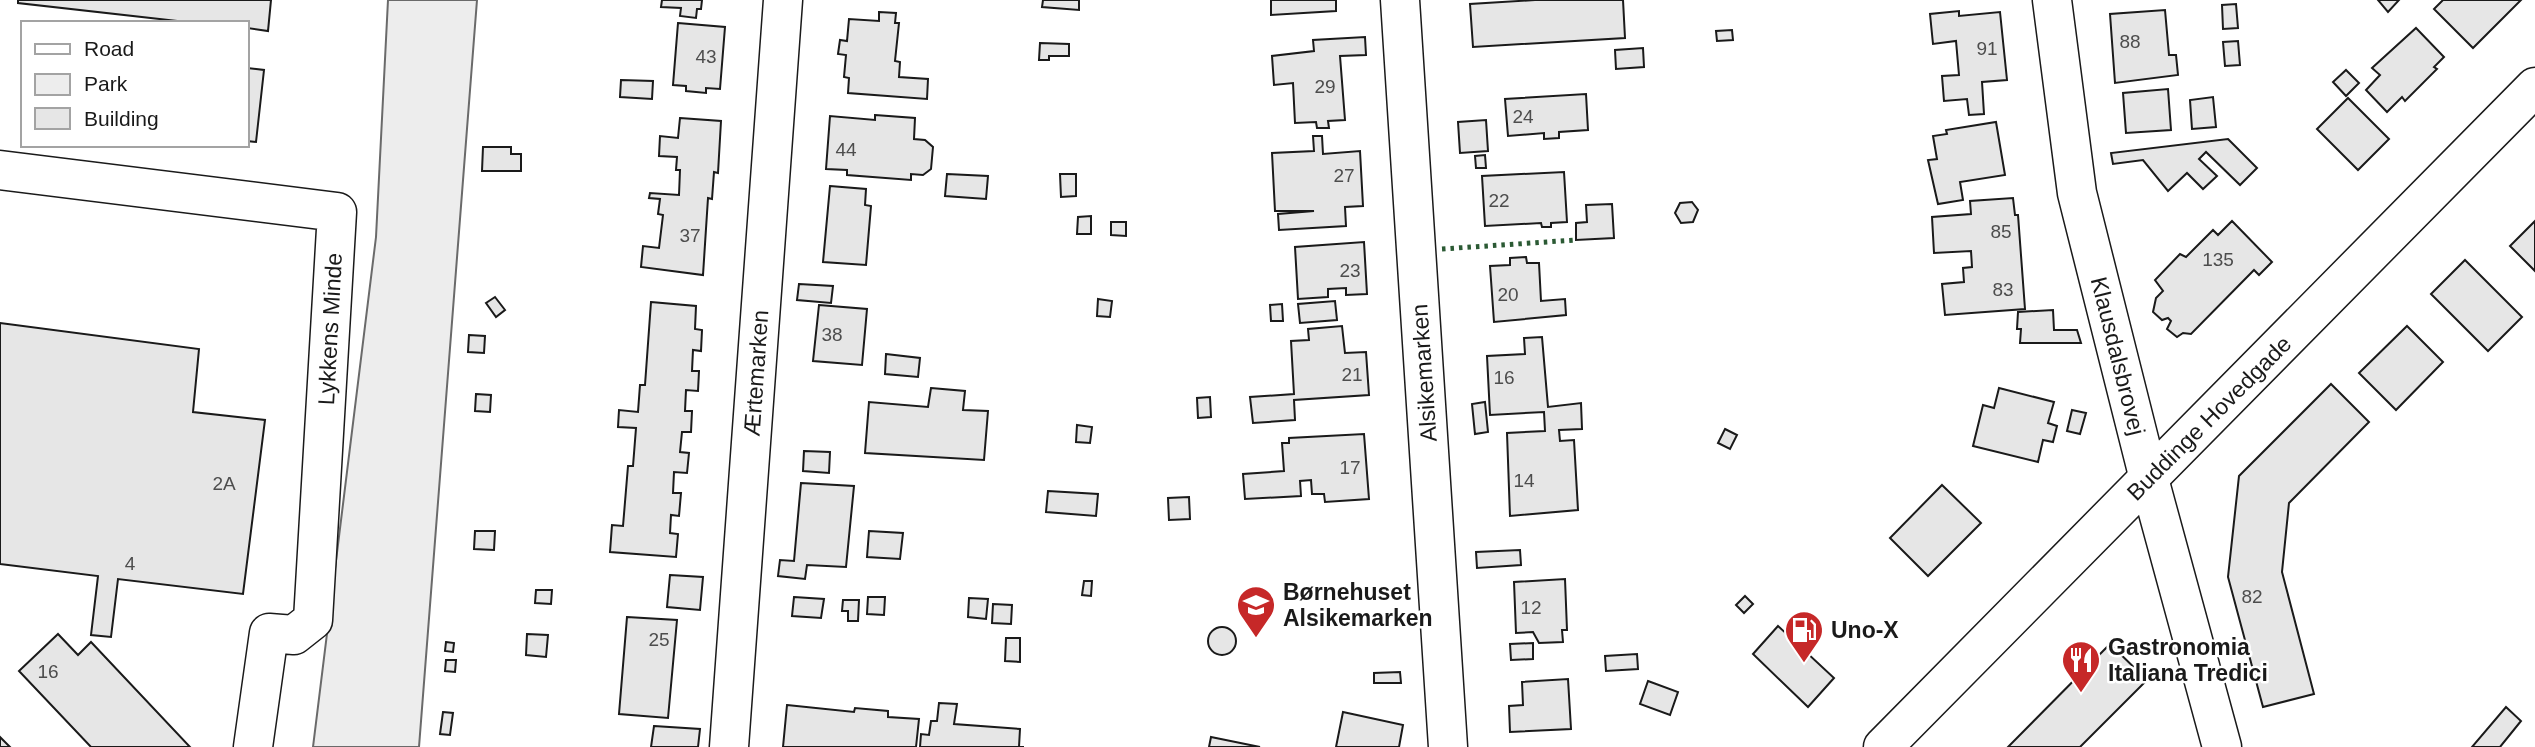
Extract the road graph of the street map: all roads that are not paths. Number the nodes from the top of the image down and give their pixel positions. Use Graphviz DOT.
graph roads {
  1 [pos="783,0"];
  2 [pos="1400,0"];
  3 [pos="2052,0"];
  4 [pos="2535,87"];
  5 [pos="0,170"];
  6 [pos="2149,479"];
  7 [pos="253,747"];
  8 [pos="729,747"];
  9 [pos="1448,747"];
  10 [pos="1883,747"];
  11 [pos="2222,747"];
  1 -- 8 [label="street, Ærtemarken"];
  2 -- 9 [label="street, Alsikemarken"];
  3 -- 6 [label="street, Klausdalsbrovej"];
  4 -- 6 [label="street, Buddinge Hovedgade"];
  5 -- 7 [label="street, Lykkens Minde"];
  6 -- 10 [label="street, Buddinge Hovedgade"];
  6 -- 11 [label="street, Klausdalsbrovej"];
}
